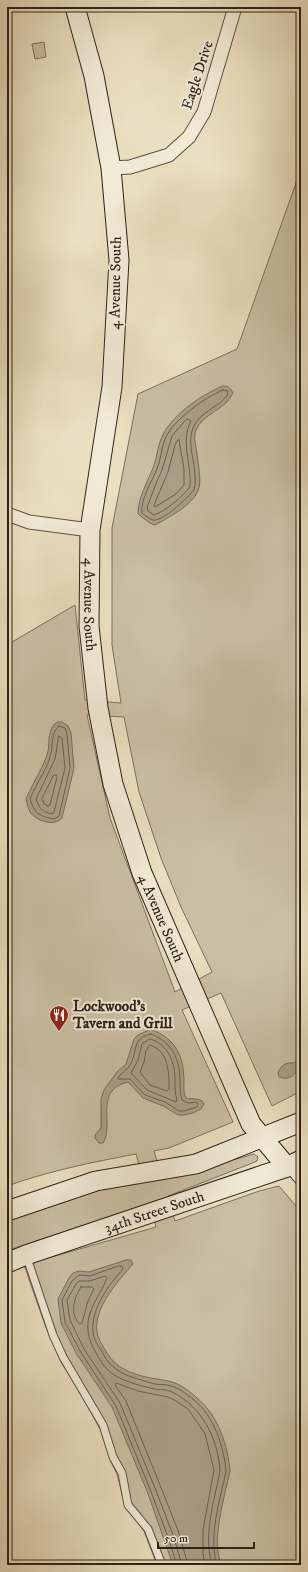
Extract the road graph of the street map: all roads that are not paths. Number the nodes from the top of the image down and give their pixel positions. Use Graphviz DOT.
graph roads {
  1 [pos="75,7"];
  2 [pos="235,7"];
  3 [pos="111,168"];
  4 [pos="7,514"];
  5 [pos="90,530"];
  6 [pos="301,1122"];
  7 [pos="263,1138"];
  8 [pos="294,1163"];
  9 [pos="301,1183"];
  10 [pos="7,1211"];
  11 [pos="26,1255"];
  12 [pos="7,1263"];
  13 [pos="162,1565"];
  1 -- 3 [label="street, 4 Avenue South"];
  2 -- 3 [label="street, Eagle Drive"];
  3 -- 5 [label="street, 4 Avenue South"];
  4 -- 5 [label="street"];
  5 -- 7 [label="street, 4 Avenue South"];
  6 -- 7 [label="street"];
  7 -- 8 [label="street, 4 Avenue South"];
  7 -- 10 [label="street"];
  8 -- 9 [label="lane"];
  8 -- 11 [label="street, 34th Street South"];
  11 -- 12 [label="street, 34th Street South"];
  11 -- 13 [label="lane"];
}
